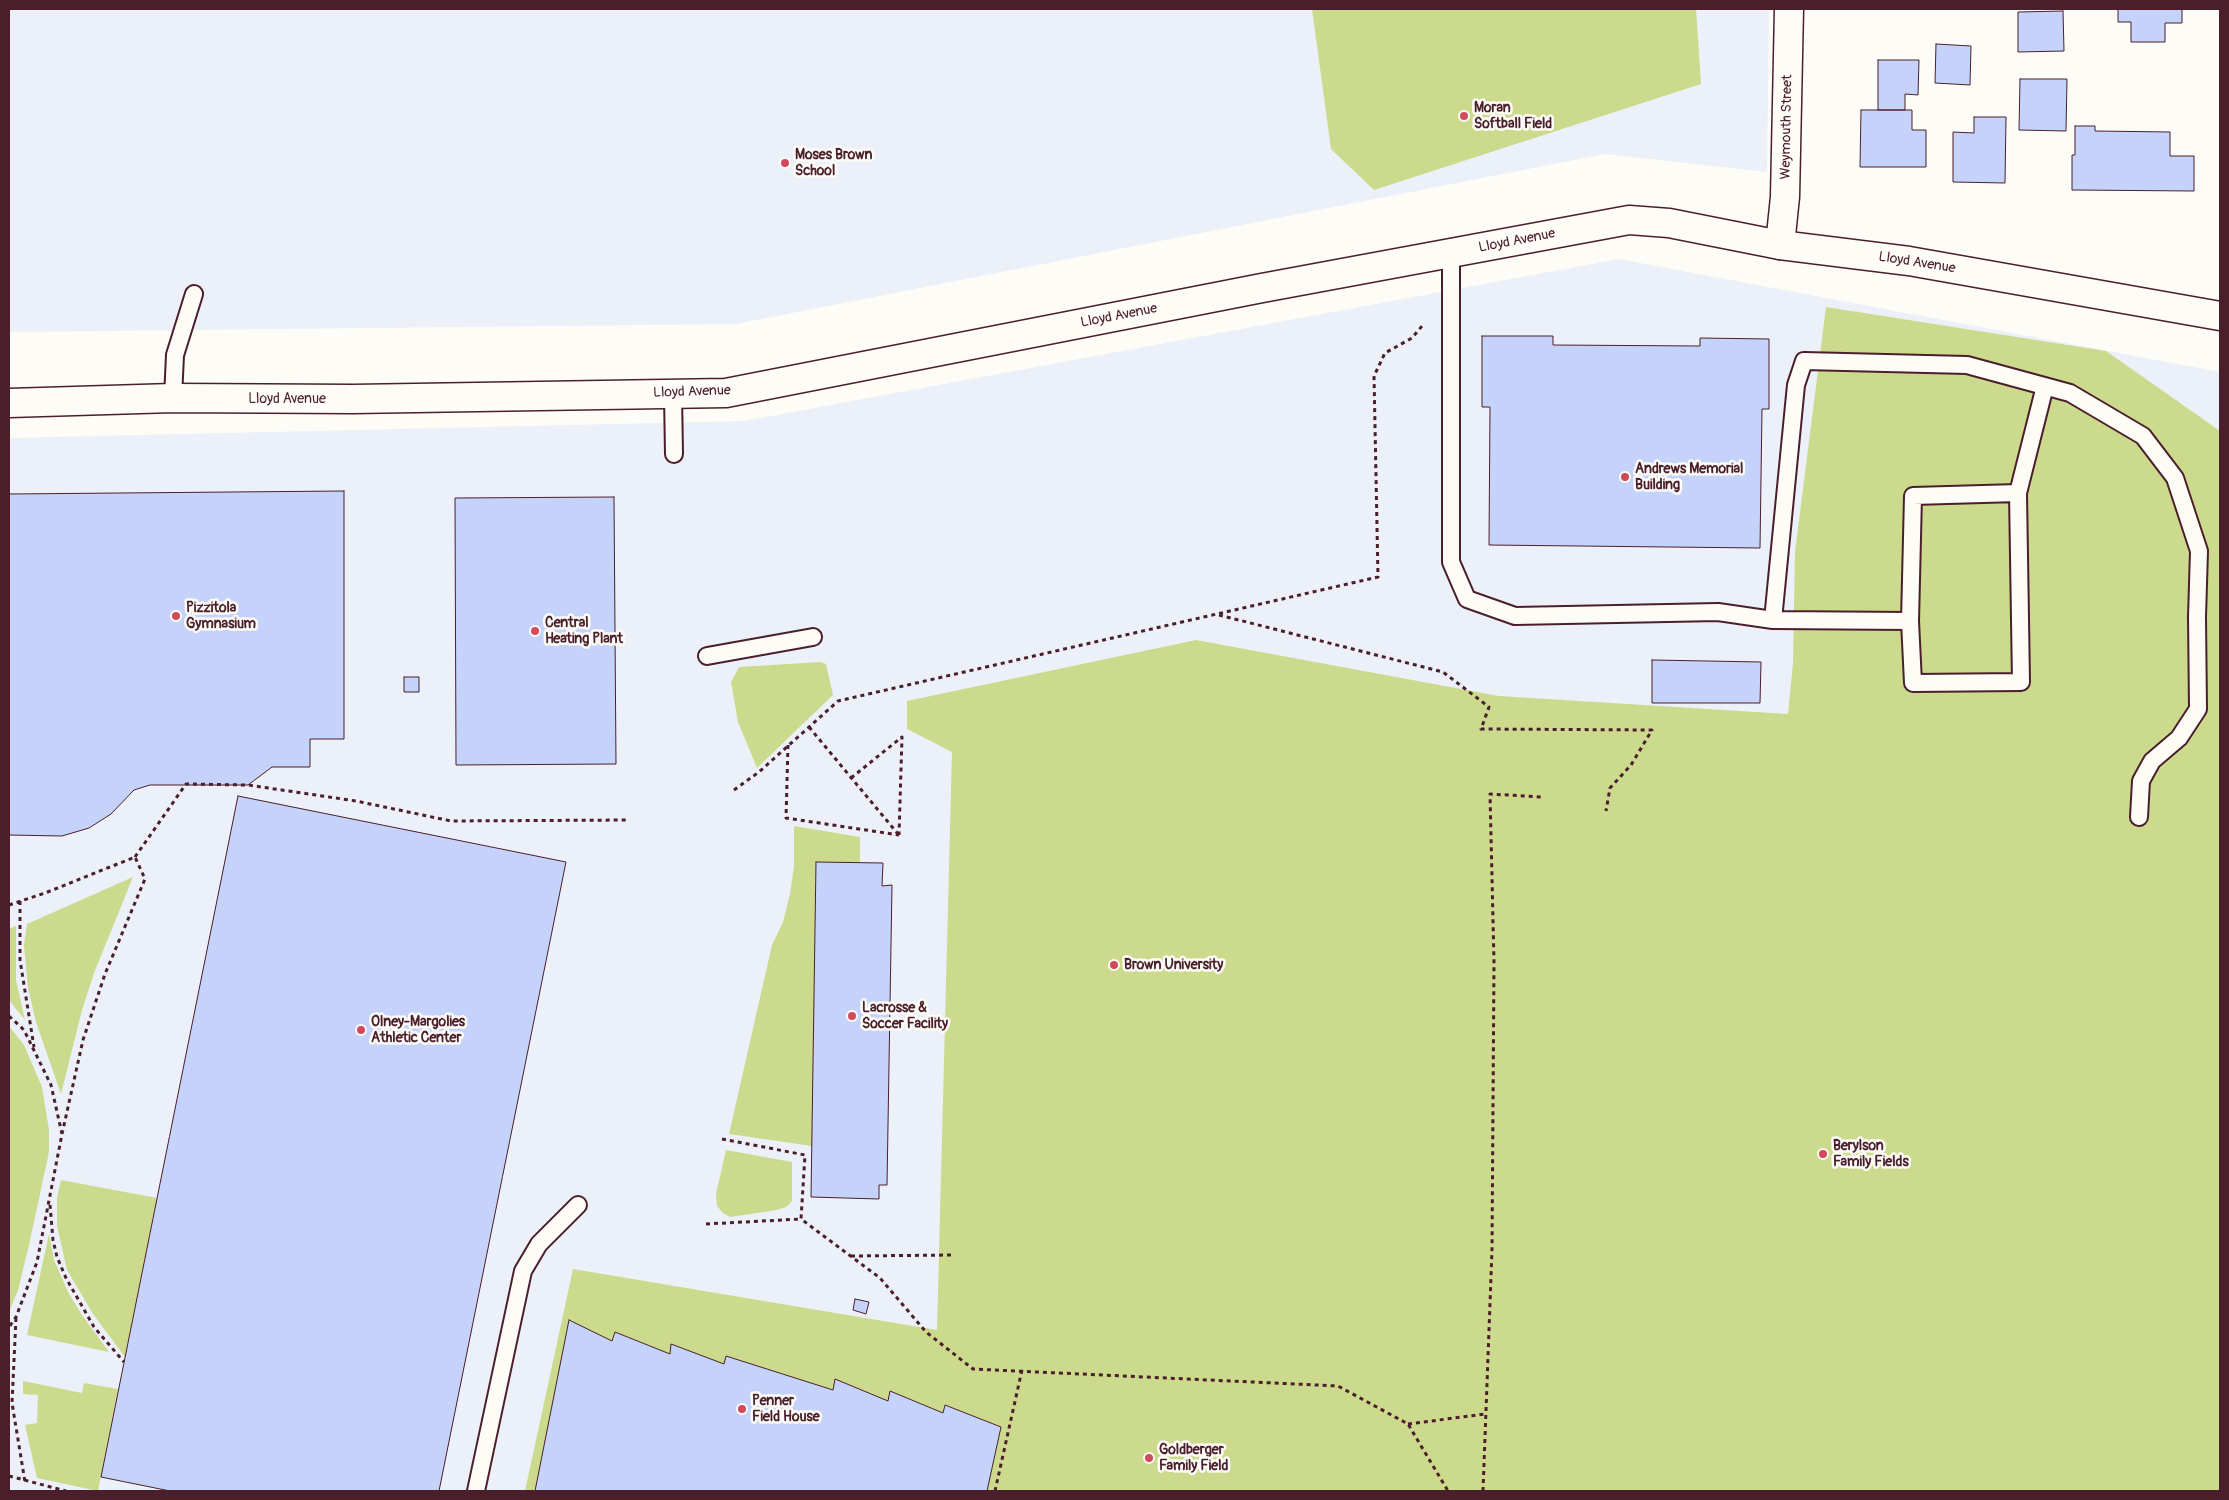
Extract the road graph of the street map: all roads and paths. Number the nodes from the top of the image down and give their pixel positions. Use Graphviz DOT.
graph roads {
  1 [pos="1789,9"];
  2 [pos="1780,245"];
  3 [pos="1451,253"];
  4 [pos="194,294"];
  5 [pos="2220,316"];
  6 [pos="1426,321"];
  7 [pos="2045,386"];
  8 [pos="673,394"];
  9 [pos="173,398"];
  10 [pos="9,403"];
  11 [pos="674,454"];
  12 [pos="2018,493"];
  13 [pos="1216,614"];
  14 [pos="1774,620"];
  15 [pos="1910,621"];
  16 [pos="813,638"];
  17 [pos="707,656"];
  18 [pos="809,727"];
  19 [pos="788,745"];
  20 [pos="851,778"];
  21 [pos="734,790"];
  22 [pos="1541,797"];
  23 [pos="1606,811"];
  24 [pos="2139,817"];
  25 [pos="629,820"];
  26 [pos="898,835"];
  27 [pos="134,857"];
  28 [pos="20,901"];
  29 [pos="9,905"];
  30 [pos="9,1016"];
  31 [pos="35,1051"];
  32 [pos="62,1134"];
  33 [pos="722,1139"];
  34 [pos="50,1199"];
  35 [pos="578,1205"];
  36 [pos="801,1219"];
  37 [pos="706,1224"];
  38 [pos="954,1255"];
  39 [pos="851,1256"];
  40 [pos="16,1317"];
  41 [pos="9,1326"];
  42 [pos="124,1362"];
  43 [pos="1022,1370"];
  44 [pos="1485,1414"];
  45 [pos="1408,1424"];
  46 [pos="9,1476"];
  47 [pos="25,1482"];
  48 [pos="66,1491"];
  49 [pos="476,1491"];
  50 [pos="995,1491"];
  51 [pos="1448,1491"];
  52 [pos="1484,1491"];
  1 -- 2 [label="street, Weymouth Street"];
  2 -- 3 [label="street, Lloyd Avenue"];
  2 -- 5 [label="street, Lloyd Avenue"];
  3 -- 8 [label="street, Lloyd Avenue"];
  3 -- 14 [label="lane"];
  4 -- 9 [label="lane"];
  6 -- 13 [label="path"];
  7 -- 12 [label="lane"];
  7 -- 14 [label="lane"];
  7 -- 24 [label="lane"];
  8 -- 9 [label="street, Lloyd Avenue"];
  8 -- 11 [label="lane"];
  9 -- 10 [label="street, Lloyd Avenue"];
  12 -- 15 [label="lane"];
  12 -- 15 [label="lane"];
  13 -- 18 [label="path"];
  13 -- 23 [label="path"];
  14 -- 15 [label="lane"];
  16 -- 17 [label="lane"];
  18 -- 19 [label="path"];
  18 -- 20 [label="path"];
  19 -- 21 [label="path"];
  19 -- 26 [label="path"];
  20 -- 26 [label="path"];
  20 -- 26 [label="path"];
  22 -- 44 [label="path"];
  25 -- 27 [label="path"];
  27 -- 28 [label="path"];
  27 -- 32 [label="path"];
  28 -- 29 [label="path"];
  28 -- 31 [label="path"];
  30 -- 31 [label="path"];
  31 -- 32 [label="path"];
  32 -- 34 [label="path"];
  33 -- 36 [label="path"];
  34 -- 40 [label="path"];
  34 -- 42 [label="path"];
  35 -- 49 [label="lane"];
  36 -- 37 [label="path"];
  36 -- 39 [label="path"];
  38 -- 39 [label="path"];
  39 -- 43 [label="path"];
  40 -- 41 [label="path"];
  40 -- 47 [label="path"];
  43 -- 45 [label="path"];
  43 -- 50 [label="path"];
  44 -- 45 [label="path"];
  44 -- 52 [label="path"];
  45 -- 51 [label="path"];
  46 -- 47 [label="path"];
  47 -- 48 [label="path"];
}
